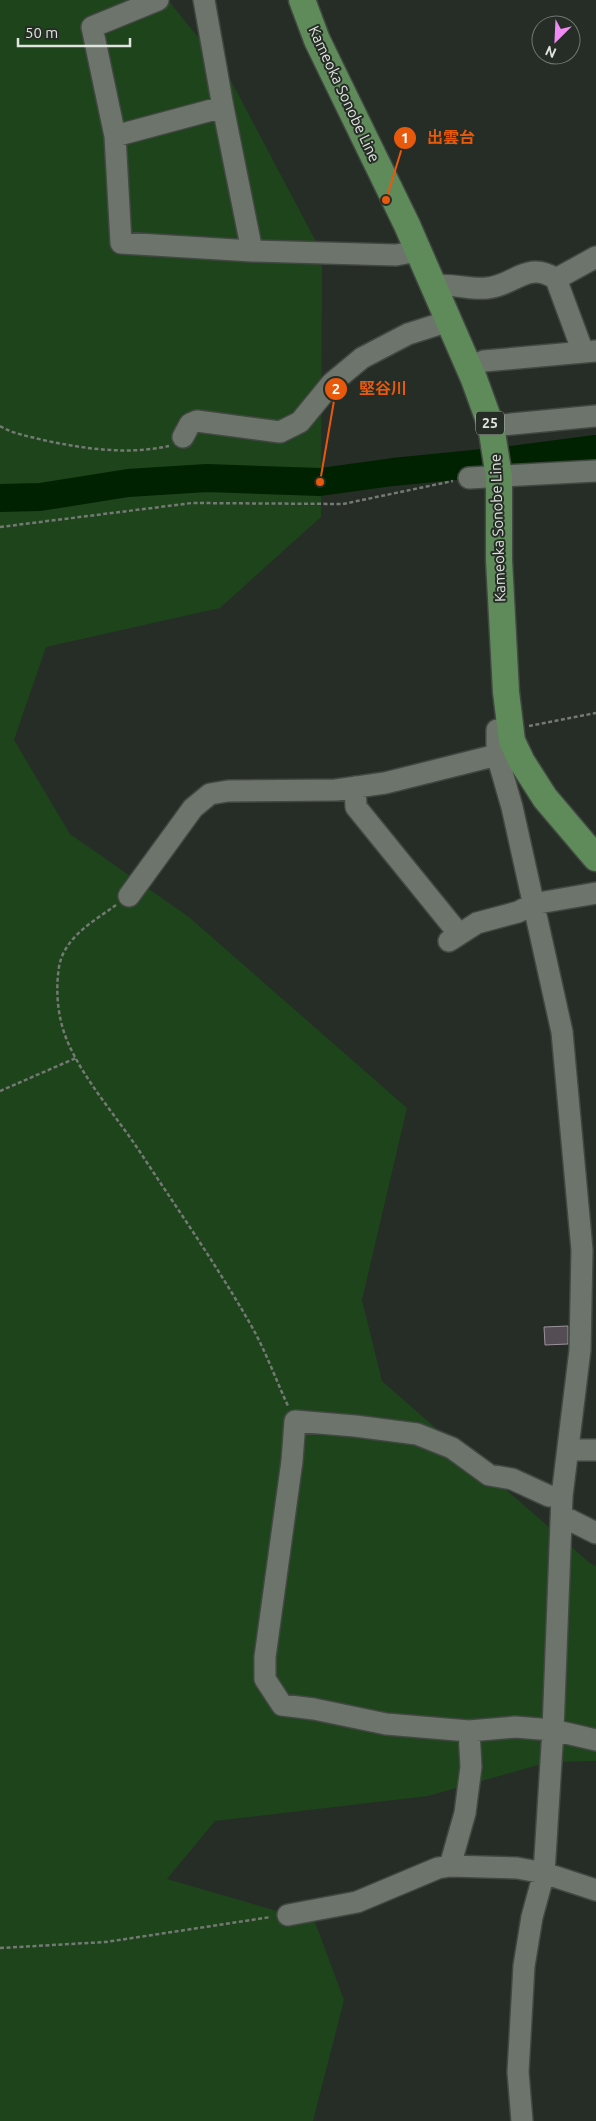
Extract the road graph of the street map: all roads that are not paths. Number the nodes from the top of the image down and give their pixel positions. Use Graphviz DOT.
graph roads {
  1 [pos="158,0"];
  2 [pos="204,0"];
  3 [pos="302,0"];
  4 [pos="223,107"];
  5 [pos="114,136"];
  6 [pos="418,251"];
  7 [pos="252,252"];
  8 [pos="596,257"];
  9 [pos="556,279"];
  10 [pos="434,286"];
  11 [pos="449,321"];
  12 [pos="589,352"];
  13 [pos="469,367"];
  14 [pos="596,416"];
  15 [pos="491,426"];
  16 [pos="183,437"];
  17 [pos="596,471"];
  18 [pos="499,477"];
  19 [pos="469,478"];
  20 [pos="510,730"];
  21 [pos="498,755"];
  22 [pos="355,787"];
  23 [pos="596,858"];
  24 [pos="596,893"];
  25 [pos="129,896"];
  26 [pos="533,904"];
  27 [pos="589,1250"];
  28 [pos="568,1450"];
  29 [pos="596,1450"];
  30 [pos="562,1506"];
  31 [pos="596,1533"];
  32 [pos="553,1730"];
  33 [pos="470,1731"];
  34 [pos="596,1740"];
  35 [pos="450,1866"];
  36 [pos="544,1873"];
  37 [pos="596,1890"];
  38 [pos="288,1914"];
  39 [pos="522,2121"];
  1 -- 5 [label="street"];
  2 -- 4 [label="street"];
  3 -- 6 [label="main road, Kameoka Sonobe Line / 25"];
  4 -- 5 [label="street"];
  4 -- 7 [label="street"];
  5 -- 7 [label="street"];
  6 -- 7 [label="street"];
  6 -- 10 [label="main road, Kameoka Sonobe Line / 25"];
  8 -- 9 [label="street"];
  9 -- 10 [label="street"];
  9 -- 12 [label="street"];
  10 -- 11 [label="main road, Kameoka Sonobe Line / 25"];
  11 -- 13 [label="main road, Kameoka Sonobe Line / 25"];
  11 -- 16 [label="street"];
  12 -- 13 [label="street"];
  13 -- 15 [label="main road, Kameoka Sonobe Line / 25"];
  14 -- 15 [label="street"];
  15 -- 18 [label="main road, Kameoka Sonobe Line / 25"];
  17 -- 18 [label="street"];
  18 -- 19 [label="street"];
  18 -- 20 [label="main road, Kameoka Sonobe Line / 25"];
  20 -- 21 [label="street"];
  20 -- 23 [label="main road, Kameoka Sonobe Line / 25"];
  21 -- 22 [label="street"];
  21 -- 26 [label="street"];
  22 -- 25 [label="street"];
  22 -- 26 [label="street"];
  24 -- 26 [label="street"];
  26 -- 27 [label="street"];
  27 -- 28 [label="street"];
  28 -- 29 [label="street"];
  28 -- 30 [label="street"];
  30 -- 31 [label="street"];
  30 -- 32 [label="street"];
  30 -- 33 [label="street"];
  32 -- 33 [label="street"];
  32 -- 34 [label="street"];
  32 -- 36 [label="street"];
  33 -- 35 [label="street"];
  35 -- 36 [label="street"];
  35 -- 38 [label="street"];
  36 -- 37 [label="street"];
  36 -- 39 [label="street"];
}
